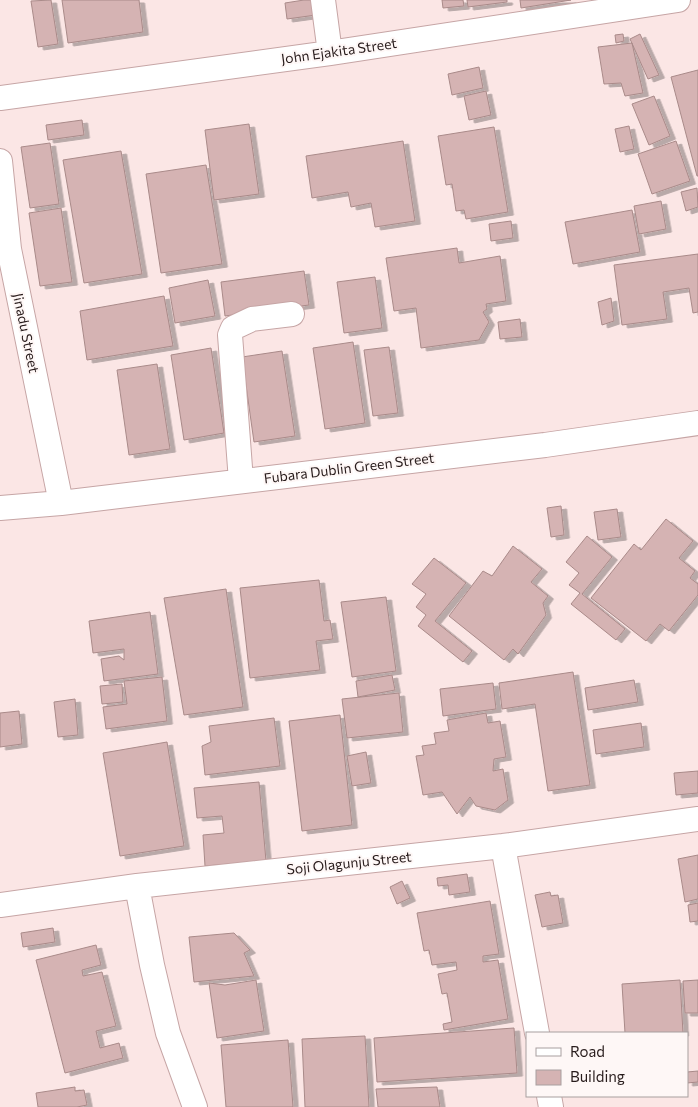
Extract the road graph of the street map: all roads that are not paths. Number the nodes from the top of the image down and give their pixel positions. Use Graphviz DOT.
graph roads {
  1 [pos="323,0"];
  2 [pos="678,0"];
  3 [pos="330,53"];
  4 [pos="0,98"];
  5 [pos="0,161"];
  6 [pos="292,314"];
  7 [pos="698,423"];
  8 [pos="241,481"];
  9 [pos="61,503"];
  10 [pos="0,508"];
  11 [pos="698,819"];
  12 [pos="504,846"];
  13 [pos="137,886"];
  14 [pos="0,905"];
  15 [pos="537,1032"];
  16 [pos="195,1107"];
  1 -- 3 [label="street"];
  2 -- 3 [label="street, John Ejakita Street"];
  3 -- 4 [label="street, John Ejakita Street"];
  5 -- 9 [label="street, Jinadu Street"];
  6 -- 8 [label="street"];
  7 -- 8 [label="street, Fubara Dublin Green Street"];
  8 -- 9 [label="street, Fubara Dublin Green Street"];
  9 -- 10 [label="street, Fubara Dublin Green Street"];
  11 -- 12 [label="street, Soji Olagunju Street"];
  12 -- 13 [label="street, Soji Olagunju Street"];
  12 -- 15 [label="street"];
  13 -- 14 [label="street, Soji Olagunju Street"];
  13 -- 16 [label="street"];
}
